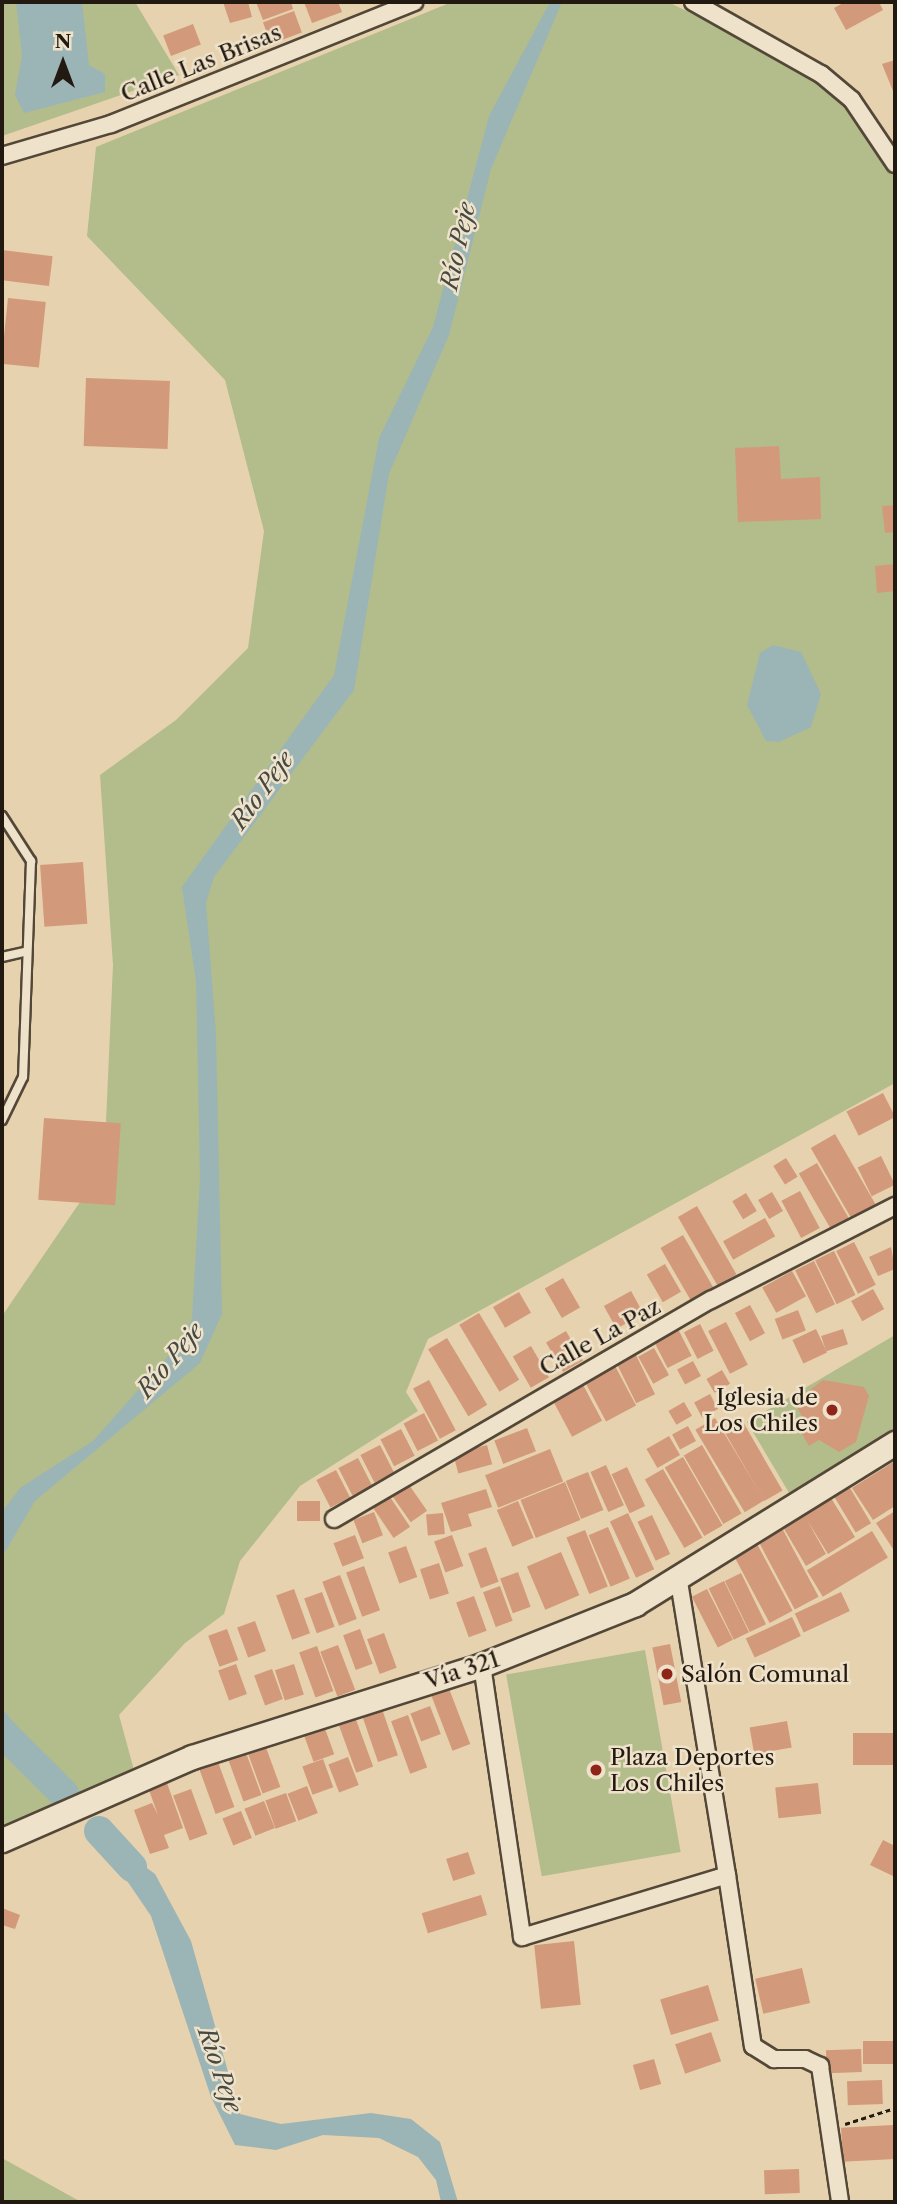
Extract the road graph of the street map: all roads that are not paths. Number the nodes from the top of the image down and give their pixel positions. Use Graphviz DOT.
graph roads {
  1 [pos="414,2"];
  2 [pos="693,2"];
  3 [pos="2,156"];
  4 [pos="895,164"];
  5 [pos="2,816"];
  6 [pos="23,952"];
  7 [pos="2,957"];
  8 [pos="2,1120"];
  9 [pos="895,1206"];
  10 [pos="895,1443"];
  11 [pos="334,1519"];
  12 [pos="679,1583"];
  13 [pos="482,1665"];
  14 [pos="2,1840"];
  15 [pos="727,1875"];
  16 [pos="840,2202"];
  1 -- 3 [label="street, Calle Las Brisas"];
  2 -- 4 [label="street"];
  5 -- 6 [label="lane"];
  6 -- 7 [label="lane"];
  6 -- 8 [label="lane"];
  9 -- 11 [label="street, Calle La Paz"];
  10 -- 12 [label="street, Vía 321"];
  12 -- 13 [label="street, Vía 321"];
  12 -- 15 [label="street"];
  13 -- 14 [label="street, Vía 321"];
  13 -- 15 [label="street"];
  15 -- 16 [label="street"];
}
